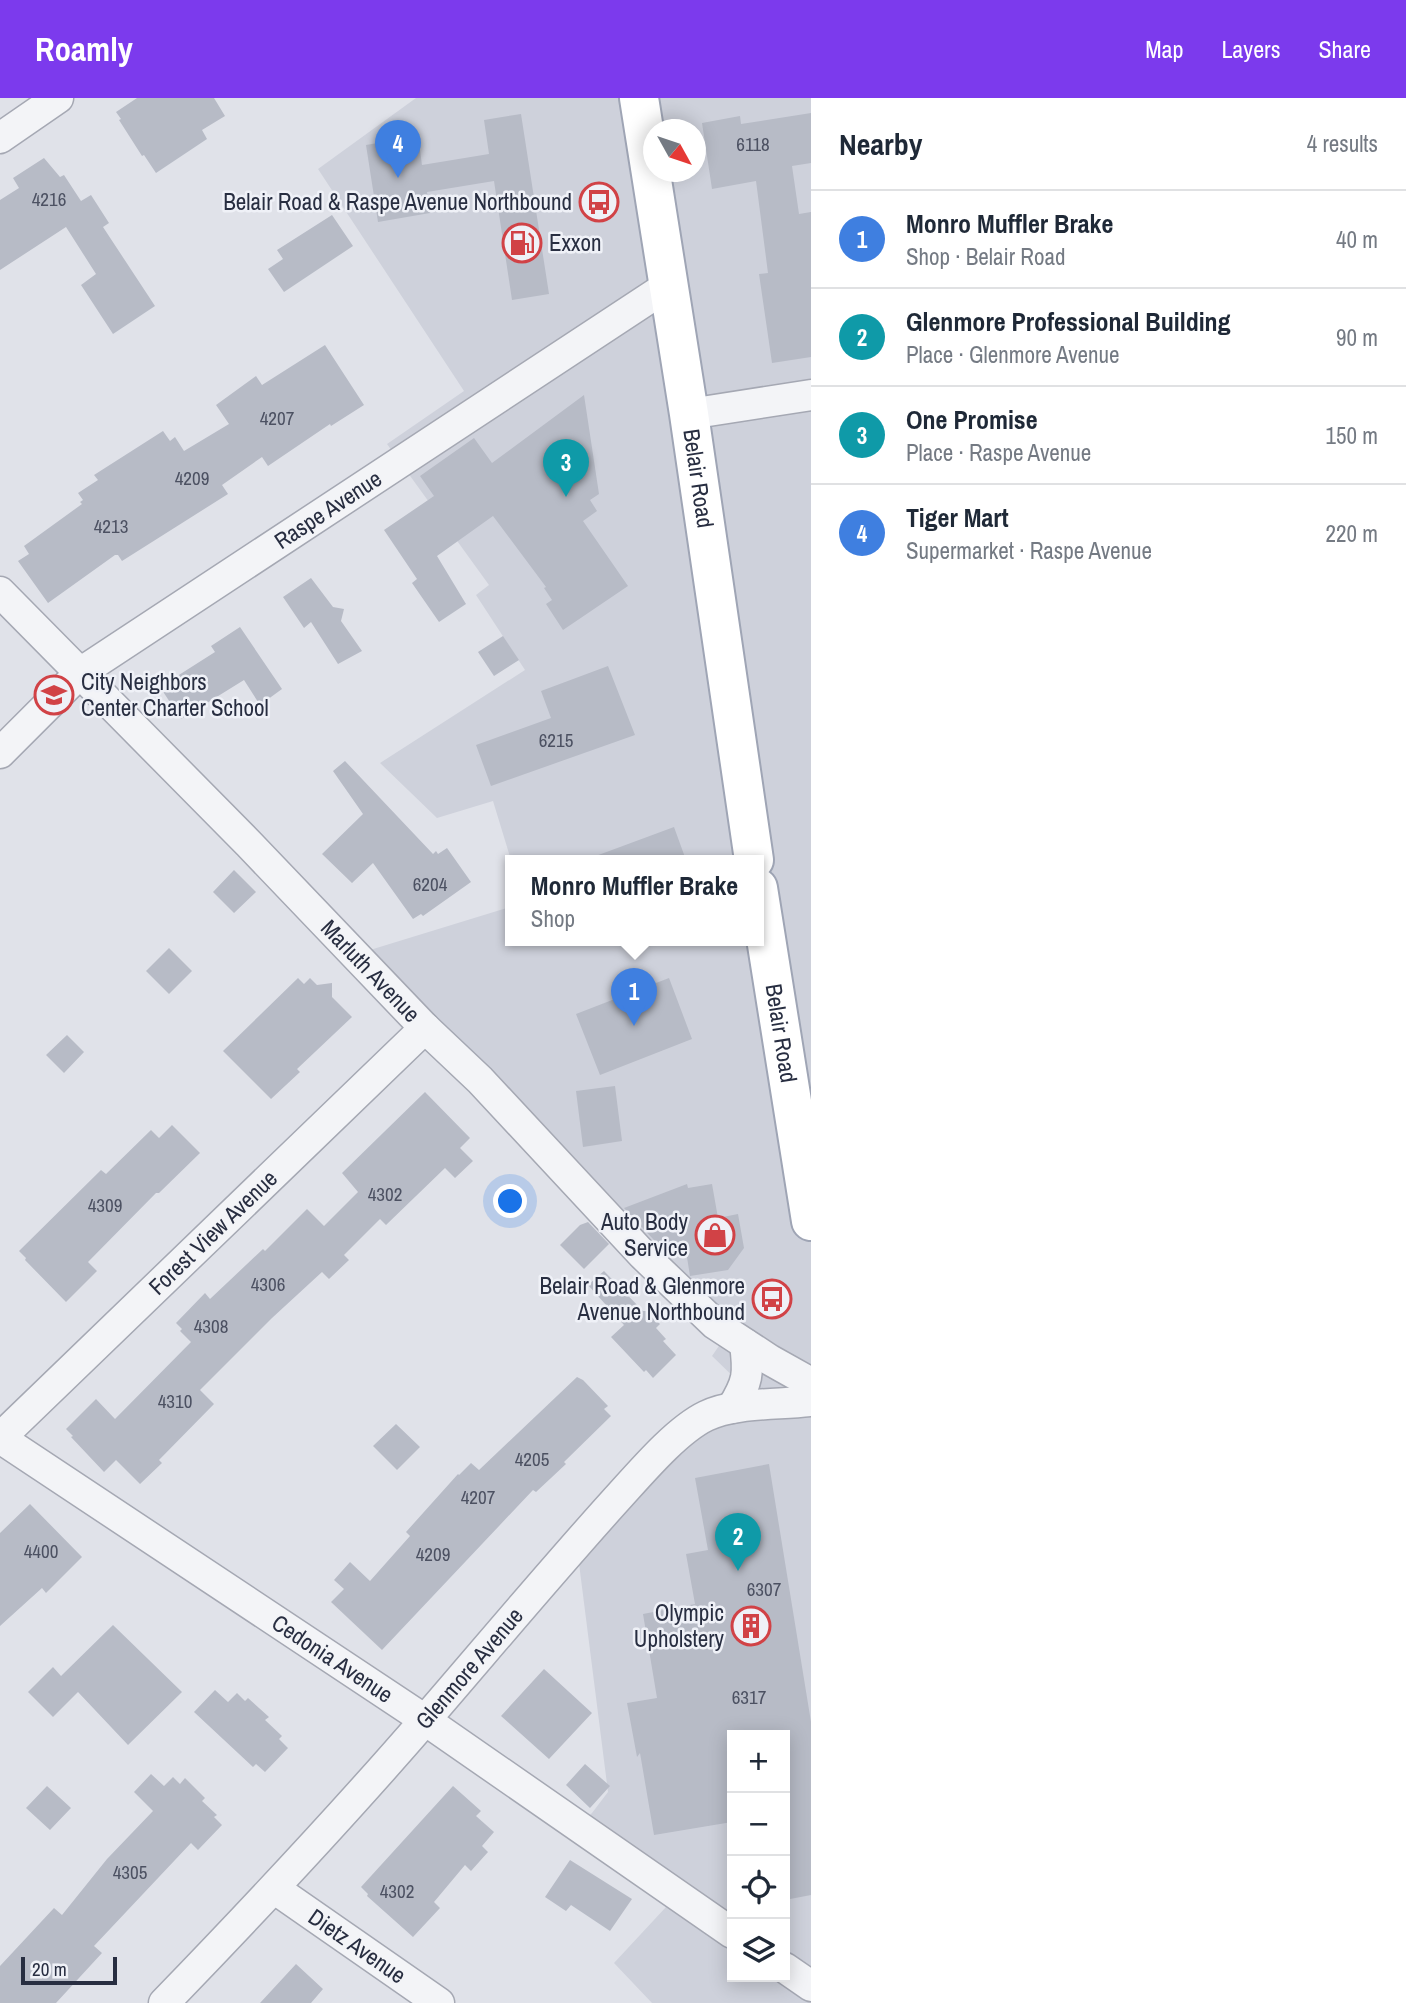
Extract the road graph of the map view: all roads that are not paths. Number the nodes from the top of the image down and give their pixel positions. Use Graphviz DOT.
graph roads {
  1 [pos="58,98"];
  2 [pos="639,98"];
  3 [pos="0,138"];
  4 [pos="669,285"];
  5 [pos="811,396"];
  6 [pos="689,414"];
  7 [pos="0,592"];
  8 [pos="80,673"];
  9 [pos="0,753"];
  10 [pos="753,855"];
  11 [pos="764,926"];
  12 [pos="425,1028"];
  13 [pos="811,1221"];
  14 [pos="745,1344"];
  15 [pos="811,1383"];
  16 [pos="811,1401"];
  17 [pos="732,1408"];
  18 [pos="0,1438"];
  19 [pos="425,1720"];
  20 [pos="275,1889"];
  21 [pos="727,1930"];
  22 [pos="790,1971"];
  23 [pos="811,1986"];
  24 [pos="164,2003"];
  25 [pos="439,2003"];
  1 -- 3 [label="street"];
  2 -- 4 [label="main road, Belair Road"];
  4 -- 6 [label="main road, Belair Road"];
  4 -- 8 [label="street, Raspe Avenue"];
  5 -- 6 [label="street"];
  6 -- 10 [label="main road, Belair Road"];
  7 -- 8 [label="street, Marluth Avenue"];
  8 -- 9 [label="street, Raspe Avenue"];
  8 -- 12 [label="street, Marluth Avenue"];
  11 -- 13 [label="main road, Belair Road"];
  12 -- 14 [label="street, Marluth Avenue"];
  12 -- 18 [label="street, Forest View Avenue"];
  14 -- 15 [label="street, Marluth Avenue"];
  14 -- 17 [label="street"];
  16 -- 17 [label="street, Glenmore Avenue"];
  17 -- 19 [label="street, Glenmore Avenue"];
  18 -- 19 [label="street, Cedonia Avenue"];
  19 -- 20 [label="street, Glenmore Avenue"];
  19 -- 21 [label="street, Cedonia Avenue"];
  20 -- 24 [label="street, Glenmore Avenue"];
  20 -- 25 [label="street, Dietz Avenue"];
  22 -- 23 [label="street"];
}
